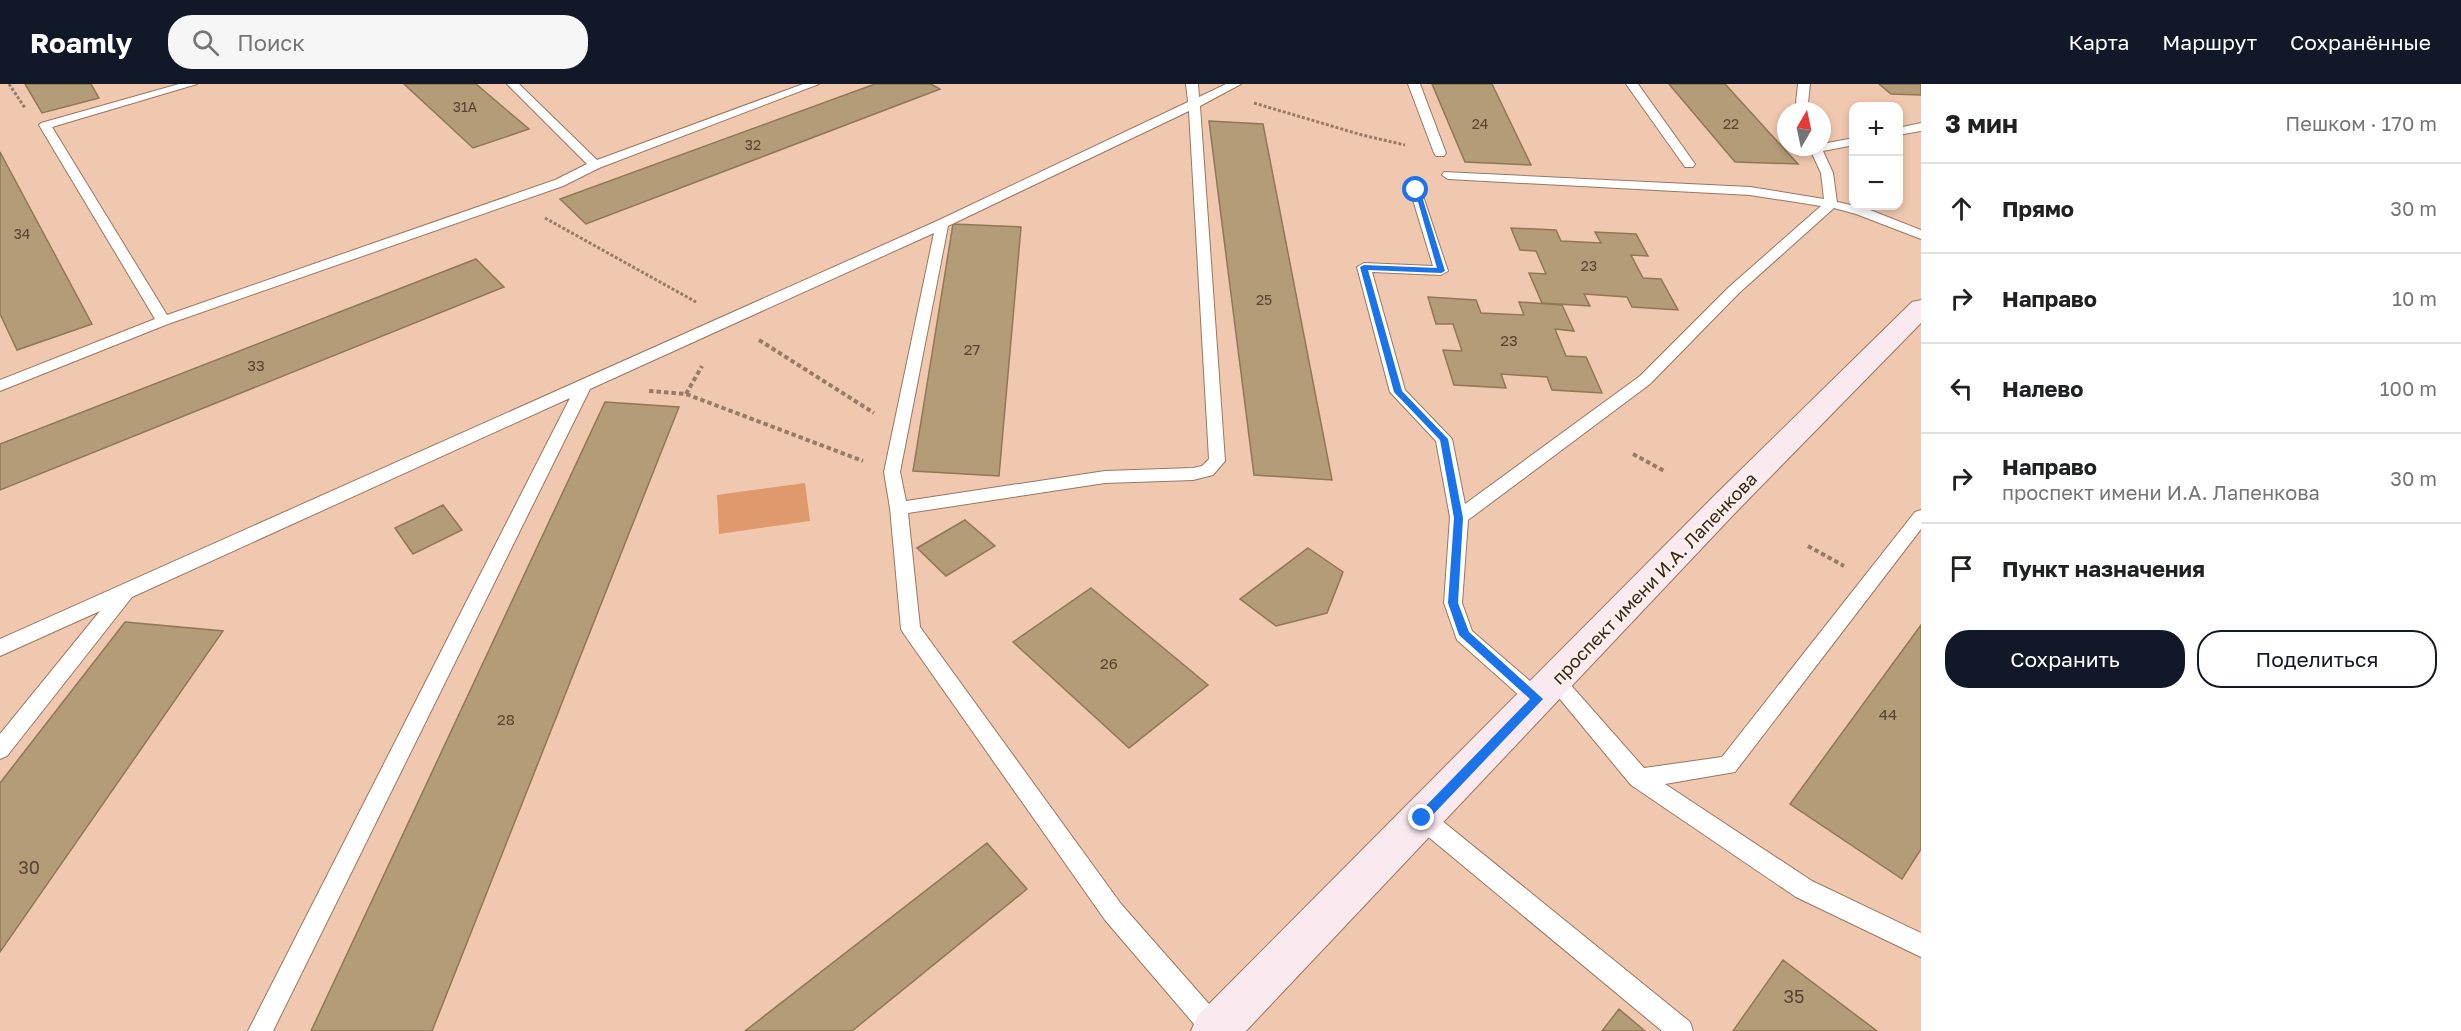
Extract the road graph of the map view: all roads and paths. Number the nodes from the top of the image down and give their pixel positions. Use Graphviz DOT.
graph roads {
  1 [pos="191,84"];
  2 [pos="513,84"];
  3 [pos="813,84"];
  4 [pos="1192,84"];
  5 [pos="1235,84"];
  6 [pos="1414,84"];
  7 [pos="1632,84"];
  8 [pos="1804,84"];
  9 [pos="1220,91"];
  10 [pos="1802,102"];
  11 [pos="1194,104"];
  12 [pos="1921,127"];
  13 [pos="1903,131"];
  14 [pos="1849,142"];
  15 [pos="1831,145"];
  16 [pos="1440,153"];
  17 [pos="1820,156"];
  18 [pos="1689,164"];
  19 [pos="595,165"];
  20 [pos="1448,175"];
  21 [pos="1416,190"];
  22 [pos="1831,204"];
  23 [pos="942,224"];
  24 [pos="1921,235"];
  25 [pos="1917,317"];
  26 [pos="163,321"];
  27 [pos="0,367"];
  28 [pos="4,384"];
  29 [pos="584,385"];
  30 [pos="1633,454"];
  31 [pos="892,472"];
  32 [pos="1666,472"];
  33 [pos="899,508"];
  34 [pos="1921,516"];
  35 [pos="1459,518"];
  36 [pos="1808,546"];
  37 [pos="1871,580"];
  38 [pos="126,592"];
  39 [pos="0,648"];
  40 [pos="1546,690"];
  41 [pos="0,750"];
  42 [pos="1639,778"];
  43 [pos="1422,818"];
  44 [pos="1921,945"];
  45 [pos="1214,1030"];
  46 [pos="260,1031"];
  47 [pos="1681,1031"];
  1 -- 26 [label="lane"];
  2 -- 19 [label="lane"];
  3 -- 19 [label="lane"];
  4 -- 11 [label="lane"];
  5 -- 9 [label="lane"];
  6 -- 16 [label="lane"];
  7 -- 18 [label="lane"];
  8 -- 10 [label="lane"];
  9 -- 11 [label="lane"];
  9 -- 16 [label="path"];
  11 -- 23 [label="lane"];
  11 -- 33 [label="lane"];
  12 -- 13 [label="lane"];
  14 -- 15 [label="lane"];
  17 -- 22 [label="lane"];
  19 -- 26 [label="lane"];
  20 -- 22 [label="lane"];
  21 -- 35 [label="lane"];
  22 -- 24 [label="lane"];
  22 -- 35 [label="lane"];
  23 -- 29 [label="lane"];
  23 -- 31 [label="lane"];
  25 -- 40 [label="main road, проспект имени И.А. Лапенкова"];
  26 -- 28 [label="lane"];
  27 -- 28 [label="lane"];
  29 -- 31 [label="path"];
  29 -- 38 [label="lane"];
  29 -- 46 [label="lane"];
  30 -- 32 [label="path"];
  31 -- 33 [label="lane"];
  33 -- 45 [label="lane"];
  34 -- 37 [label="lane"];
  35 -- 40 [label="lane"];
  36 -- 37 [label="path"];
  37 -- 42 [label="lane"];
  38 -- 39 [label="lane"];
  38 -- 41 [label="lane"];
  40 -- 42 [label="lane"];
  40 -- 43 [label="main road, проспект имени И.А. Лапенкова"];
  42 -- 44 [label="lane"];
  43 -- 45 [label="main road, проспект имени И.А. Лапенкова"];
  43 -- 47 [label="lane"];
}
